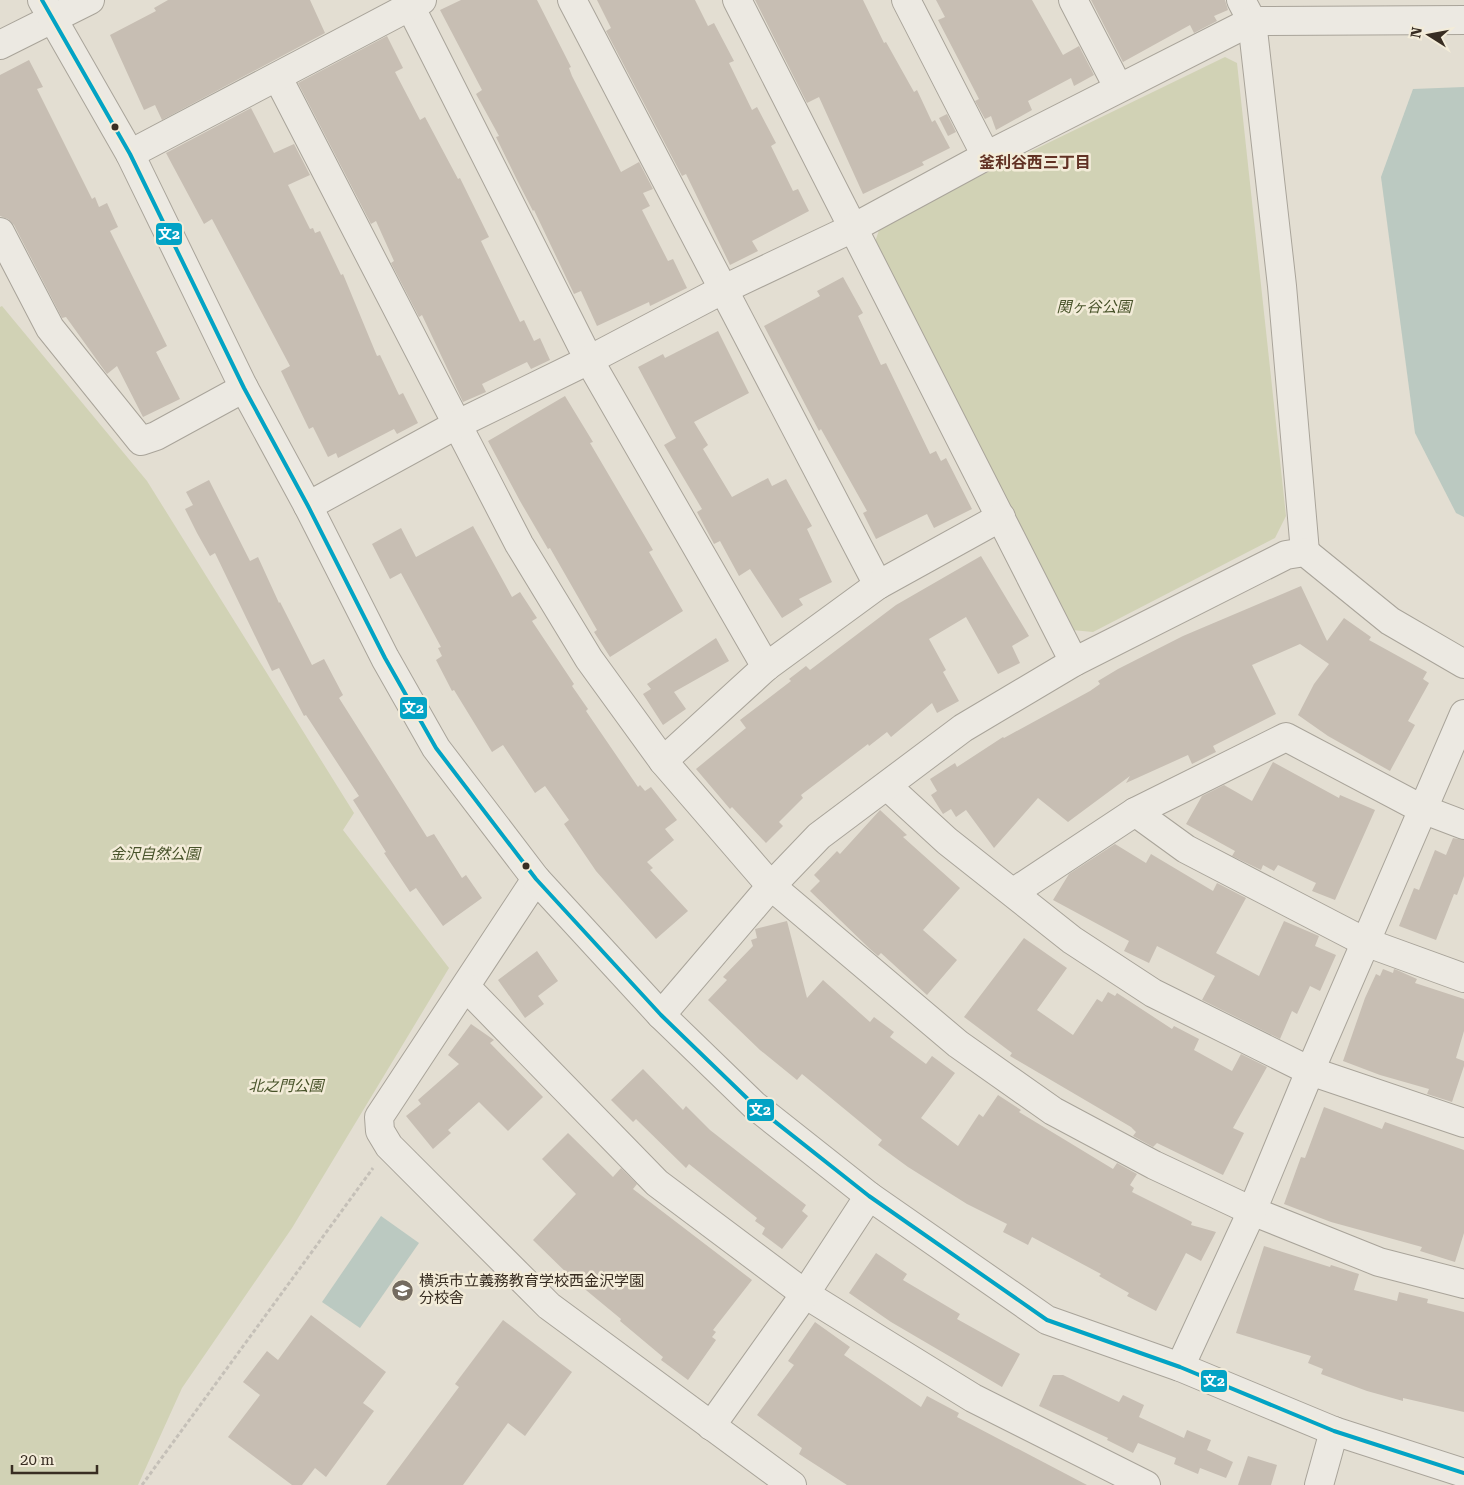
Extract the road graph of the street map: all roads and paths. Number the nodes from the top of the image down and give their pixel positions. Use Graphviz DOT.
graph roads {
  1 [pos="90,0"];
  2 [pos="572,0"];
  3 [pos="737,0"];
  4 [pos="906,0"];
  5 [pos="1073,0"];
  6 [pos="413,2"];
  7 [pos="47,10"];
  8 [pos="1369,10"];
  9 [pos="1247,11"];
  10 [pos="1464,20"];
  11 [pos="0,45"];
  12 [pos="278,78"];
  13 [pos="1118,87"];
  14 [pos="130,154"];
  15 [pos="986,156"];
  16 [pos="853,228"];
  17 [pos="0,232"];
  18 [pos="722,290"];
  19 [pos="589,360"];
  20 [pos="244,388"];
  21 [pos="456,425"];
  22 [pos="308,506"];
  23 [pos="1001,517"];
  24 [pos="1305,552"];
  25 [pos="878,585"];
  26 [pos="1074,662"];
  27 [pos="1464,664"];
  28 [pos="766,667"];
  29 [pos="1464,714"];
  30 [pos="663,761"];
  31 [pos="887,786"];
  32 [pos="1422,809"];
  33 [pos="1135,812"];
  34 [pos="1464,825"];
  35 [pos="536,879"];
  36 [pos="771,886"];
  37 [pos="1014,892"];
  38 [pos="1365,942"];
  39 [pos="1464,978"];
  40 [pos="466,987"];
  41 [pos="661,1015"];
  42 [pos="1310,1071"];
  43 [pos="1464,1123"];
  44 [pos="389,1146"];
  45 [pos="869,1196"];
  46 [pos="1252,1211"];
  47 [pos="1464,1284"];
  48 [pos="805,1294"];
  49 [pos="1180,1367"];
  50 [pos="711,1426"];
  51 [pos="1334,1431"];
  52 [pos="1464,1474"];
  53 [pos="142,1485"];
  54 [pos="792,1485"];
  55 [pos="1146,1485"];
  56 [pos="1319,1485"];
  1 -- 7 [label="street"];
  2 -- 18 [label="street"];
  3 -- 16 [label="street"];
  4 -- 15 [label="street"];
  5 -- 13 [label="street"];
  6 -- 12 [label="street"];
  6 -- 19 [label="street"];
  7 -- 11 [label="street"];
  7 -- 14 [label="street"];
  8 -- 9 [label="street"];
  8 -- 10 [label="street"];
  9 -- 13 [label="street"];
  9 -- 24 [label="street"];
  12 -- 14 [label="street"];
  12 -- 21 [label="street"];
  13 -- 15 [label="street"];
  14 -- 20 [label="street"];
  15 -- 16 [label="street"];
  16 -- 18 [label="street"];
  16 -- 23 [label="street"];
  17 -- 20 [label="street"];
  18 -- 19 [label="street"];
  18 -- 25 [label="street"];
  19 -- 21 [label="street"];
  19 -- 28 [label="street"];
  20 -- 22 [label="street"];
  21 -- 22 [label="street"];
  21 -- 30 [label="street"];
  22 -- 35 [label="street"];
  23 -- 25 [label="street"];
  23 -- 26 [label="street"];
  24 -- 26 [label="street"];
  24 -- 27 [label="street"];
  25 -- 28 [label="street"];
  26 -- 31 [label="street"];
  28 -- 30 [label="street"];
  29 -- 32 [label="street"];
  30 -- 36 [label="street"];
  31 -- 36 [label="street"];
  31 -- 37 [label="street"];
  32 -- 33 [label="street"];
  32 -- 34 [label="street"];
  32 -- 38 [label="street"];
  33 -- 37 [label="street"];
  33 -- 38 [label="street"];
  35 -- 40 [label="street"];
  35 -- 41 [label="street"];
  36 -- 41 [label="street"];
  36 -- 46 [label="street"];
  37 -- 42 [label="street"];
  38 -- 39 [label="street"];
  38 -- 42 [label="street"];
  40 -- 44 [label="street"];
  40 -- 48 [label="street"];
  41 -- 45 [label="street"];
  42 -- 43 [label="street"];
  42 -- 46 [label="street"];
  44 -- 50 [label="street"];
  44 -- 53 [label="path"];
  45 -- 48 [label="street"];
  45 -- 49 [label="street"];
  46 -- 47 [label="street"];
  46 -- 49 [label="street"];
  48 -- 50 [label="street"];
  48 -- 55 [label="street"];
  49 -- 51 [label="street"];
  50 -- 54 [label="street"];
  51 -- 52 [label="street"];
  51 -- 56 [label="street"];
}
